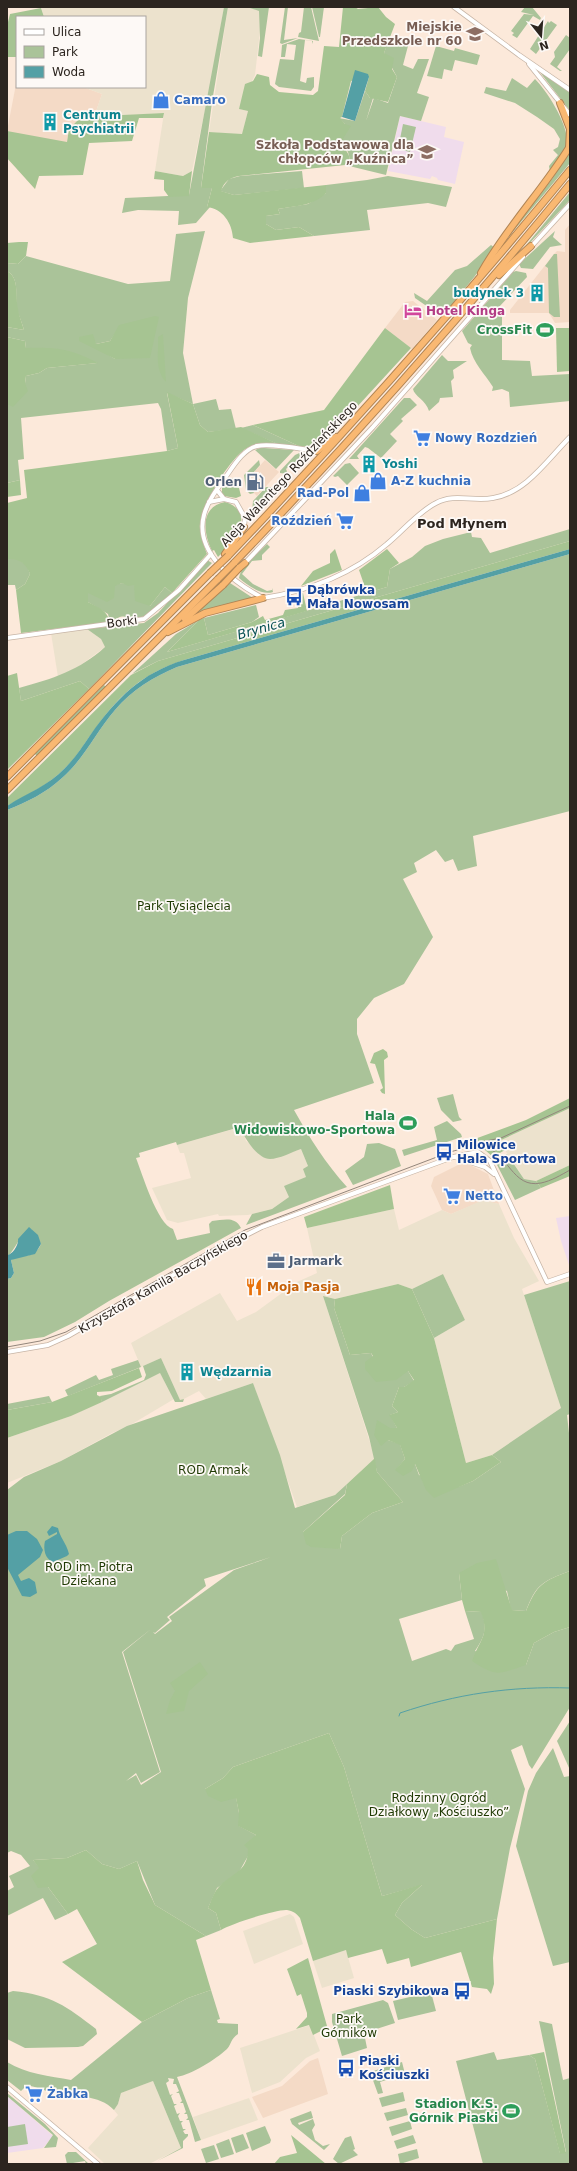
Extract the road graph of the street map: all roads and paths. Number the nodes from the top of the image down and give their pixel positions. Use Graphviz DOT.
graph roads {
  1 [pos="454,7"];
  2 [pos="528,62"];
  3 [pos="570,90"];
  4 [pos="560,103"];
  5 [pos="570,115"];
  6 [pos="569,147"];
  7 [pos="570,170"];
  8 [pos="570,184"];
  9 [pos="570,204"];
  10 [pos="531,246"];
  11 [pos="474,285"];
  12 [pos="487,285"];
  13 [pos="349,428"];
  14 [pos="570,437"];
  15 [pos="317,451"];
  16 [pos="217,490"];
  17 [pos="224,499"];
  18 [pos="209,502"];
  19 [pos="244,527"];
  20 [pos="211,554"];
  21 [pos="226,555"];
  22 [pos="245,562"];
  23 [pos="263,598"];
  24 [pos="178,626"];
  25 [pos="7,638"];
  26 [pos="158,639"];
  27 [pos="7,777"];
  28 [pos="7,790"];
  29 [pos="453,1157"];
  30 [pos="497,1176"];
  31 [pos="570,1274"];
  32 [pos="7,1352"];
  33 [pos="7,2087"];
  34 [pos="98,2164"];
  1 -- 2 [label="street"];
  2 -- 3 [label="street"];
  2 -- 4 [label="street"];
  4 -- 5 [label="street"];
  4 -- 6 [label="highway"];
  6 -- 11 [label="highway"];
  7 -- 11 [label="highway, Aleja Walentego Roździeńskiego"];
  8 -- 12 [label="highway, Aleja Walentego Roździeńskiego"];
  9 -- 10 [label="street"];
  10 -- 12 [label="highway"];
  10 -- 22 [label="street"];
  11 -- 13 [label="highway, Aleja Walentego Roździeńskiego"];
  12 -- 26 [label="highway, Aleja Walentego Roździeńskiego, bridge"];
  13 -- 15 [label="highway"];
  13 -- 21 [label="highway, Aleja Walentego Roździeńskiego"];
  14 -- 23 [label="street"];
  15 -- 16 [label="street"];
  16 -- 17 [label="street"];
  16 -- 18 [label="street"];
  17 -- 18 [label="street"];
  17 -- 19 [label="street"];
  18 -- 20 [label="street"];
  19 -- 21 [label="highway"];
  20 -- 23 [label="street"];
  20 -- 25 [label="street, Borki"];
  21 -- 27 [label="highway, Aleja Walentego Roździeńskiego, bridge"];
  22 -- 24 [label="highway, bridge"];
  23 -- 24 [label="highway"];
  24 -- 26 [label="highway"];
  26 -- 28 [label="highway, Aleja Walentego Roździeńskiego"];
  29 -- 30 [label="street"];
  29 -- 30 [label="street, Krzysztofa Kamila Baczyńskiego"];
  29 -- 32 [label="street, Krzysztofa Kamila Baczyńskiego"];
  30 -- 31 [label="street, Krzysztofa Kamila Baczyńskiego"];
  33 -- 34 [label="street"];
}
